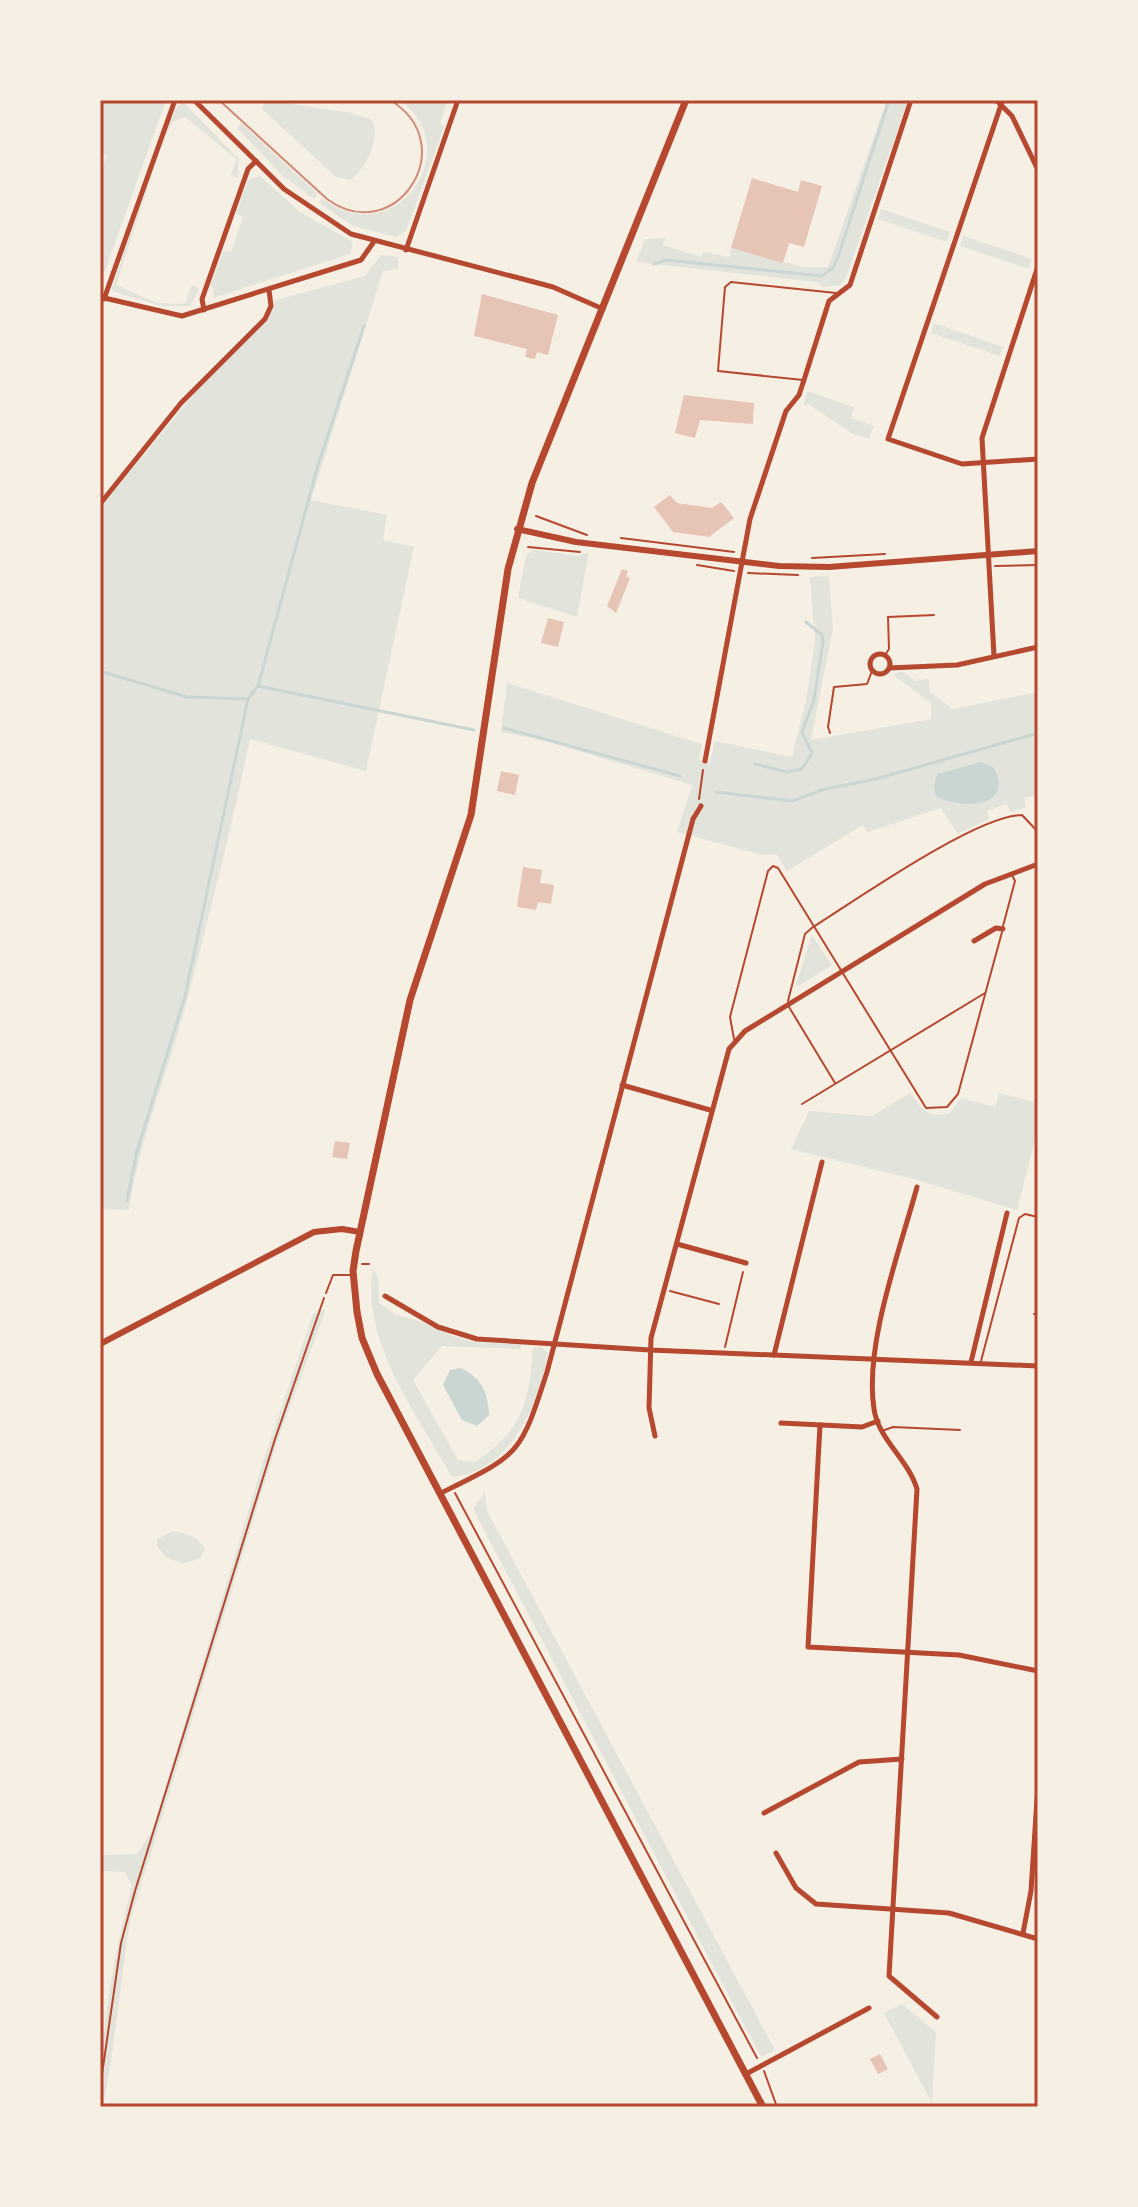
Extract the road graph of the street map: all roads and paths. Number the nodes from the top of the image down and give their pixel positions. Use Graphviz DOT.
graph roads {
  1 [pos="175,100"];
  2 [pos="194,100"];
  3 [pos="458,100"];
  4 [pos="686,100"];
  5 [pos="911,100"];
  6 [pos="999,101"];
  7 [pos="256,161"];
  8 [pos="1038,170"];
  9 [pos="373,243"];
  10 [pos="409,250"];
  11 [pos="1038,266"];
  12 [pos="269,290"];
  13 [pos="836,293"];
  14 [pos="102,298"];
  15 [pos="204,310"];
  16 [pos="604,310"];
  17 [pos="804,380"];
  18 [pos="1038,459"];
  19 [pos="983,463"];
  20 [pos="100,504"];
  21 [pos="536,516"];
  22 [pos="517,529"];
  23 [pos="590,535"];
  24 [pos="610,538"];
  25 [pos="891,553"];
  26 [pos="746,554"];
  27 [pos="1038,554"];
  28 [pos="808,558"];
  29 [pos="987,561"];
  30 [pos="745,562"];
  31 [pos="1038,565"];
  32 [pos="934,615"];
  33 [pos="1038,647"];
  34 [pos="885,655"];
  35 [pos="994,656"];
  36 [pos="889,668"];
  37 [pos="872,671"];
  38 [pos="830,733"];
  39 [pos="705,761"];
  40 [pos="701,806"];
  41 [pos="1038,832"];
  42 [pos="1038,864"];
  43 [pos="1011,872"];
  44 [pos="813,927"];
  45 [pos="1003,929"];
  46 [pos="974,941"];
  47 [pos="842,972"];
  48 [pos="986,993"];
  49 [pos="787,1005"];
  50 [pos="735,1040"];
  51 [pos="889,1049"];
  52 [pos="835,1083"];
  53 [pos="622,1085"];
  54 [pos="802,1104"];
  55 [pos="710,1110"];
  56 [pos="822,1162"];
  57 [pos="917,1187"];
  58 [pos="1007,1213"];
  59 [pos="1038,1217"];
  60 [pos="360,1232"];
  61 [pos="677,1244"];
  62 [pos="746,1263"];
  63 [pos="354,1275"];
  64 [pos="664,1290"];
  65 [pos="326,1293"];
  66 [pos="385,1296"];
  67 [pos="719,1304"];
  68 [pos="554,1343"];
  69 [pos="100,1344"];
  70 [pos="725,1348"];
  71 [pos="650,1350"];
  72 [pos="774,1355"];
  73 [pos="874,1360"];
  74 [pos="971,1362"];
  75 [pos="981,1362"];
  76 [pos="1038,1366"];
  77 [pos="878,1421"];
  78 [pos="781,1423"];
  79 [pos="820,1425"];
  80 [pos="960,1430"];
  81 [pos="881,1431"];
  82 [pos="655,1436"];
  83 [pos="453,1488"];
  84 [pos="441,1493"];
  85 [pos="908,1652"];
  86 [pos="1038,1671"];
  87 [pos="902,1759"];
  88 [pos="1038,1784"];
  89 [pos="764,1813"];
  90 [pos="776,1853"];
  91 [pos="893,1910"];
  92 [pos="1023,1933"];
  93 [pos="1038,1939"];
  94 [pos="869,2008"];
  95 [pos="937,2017"];
  96 [pos="761,2066"];
  97 [pos="745,2074"];
  98 [pos="100,2088"];
  99 [pos="763,2107"];
  100 [pos="777,2107"];
  1 -- 14 [label="street"];
  2 -- 7 [label="street"];
  3 -- 10 [label="street"];
  4 -- 16 [label="main road"];
  5 -- 13 [label="street"];
  6 -- 8 [label="street"];
  6 -- 19 [label="street"];
  7 -- 9 [label="street"];
  7 -- 15 [label="street"];
  9 -- 10 [label="street"];
  9 -- 12 [label="street"];
  10 -- 16 [label="street"];
  11 -- 19 [label="street"];
  12 -- 15 [label="street"];
  12 -- 20 [label="street"];
  13 -- 17 [label="street"];
  13 -- 17 [label="lane"];
  14 -- 15 [label="street"];
  16 -- 22 [label="main road"];
  17 -- 26 [label="street"];
  18 -- 19 [label="street"];
  19 -- 29 [label="street"];
  21 -- 23 [label="path"];
  22 -- 30 [label="street"];
  22 -- 60 [label="main road"];
  24 -- 26 [label="path"];
  25 -- 28 [label="path"];
  26 -- 30 [label="street"];
  27 -- 29 [label="street"];
  29 -- 30 [label="street"];
  29 -- 31 [label="path"];
  29 -- 35 [label="street"];
  30 -- 39 [label="street"];
  32 -- 34 [label="lane"];
  33 -- 35 [label="street"];
  34 -- 36 [label="street"];
  34 -- 37 [label="street"];
  35 -- 36 [label="street"];
  36 -- 37 [label="street"];
  37 -- 38 [label="lane"];
  39 -- 40 [label="path"];
  40 -- 53 [label="street"];
  41 -- 44 [label="lane"];
  42 -- 43 [label="street"];
  43 -- 45 [label="lane"];
  43 -- 47 [label="street"];
  44 -- 47 [label="lane"];
  44 -- 49 [label="lane"];
  44 -- 50 [label="lane"];
  45 -- 46 [label="street"];
  45 -- 48 [label="lane"];
  47 -- 49 [label="street"];
  47 -- 51 [label="lane"];
  48 -- 51 [label="lane"];
  48 -- 51 [label="lane"];
  49 -- 50 [label="street"];
  49 -- 52 [label="lane"];
  50 -- 55 [label="street"];
  51 -- 52 [label="lane"];
  52 -- 54 [label="lane"];
  53 -- 55 [label="street"];
  53 -- 68 [label="street"];
  55 -- 61 [label="street"];
  56 -- 72 [label="street"];
  57 -- 73 [label="street"];
  58 -- 74 [label="street"];
  59 -- 75 [label="lane"];
  60 -- 63 [label="main road"];
  60 -- 69 [label="street"];
  61 -- 62 [label="street"];
  61 -- 64 [label="street"];
  62 -- 70 [label="path"];
  63 -- 65 [label="lane"];
  63 -- 84 [label="main road"];
  64 -- 67 [label="path"];
  64 -- 71 [label="street"];
  65 -- 98 [label="path"];
  66 -- 68 [label="street"];
  68 -- 71 [label="street"];
  68 -- 83 [label="street"];
  71 -- 72 [label="street"];
  71 -- 82 [label="street"];
  72 -- 73 [label="street"];
  73 -- 74 [label="street"];
  73 -- 77 [label="street"];
  74 -- 75 [label="street"];
  75 -- 76 [label="street"];
  77 -- 79 [label="street"];
  77 -- 81 [label="street"];
  78 -- 79 [label="street"];
  79 -- 85 [label="street"];
  80 -- 81 [label="lane"];
  81 -- 85 [label="street"];
  83 -- 84 [label="street"];
  83 -- 96 [label="path"];
  84 -- 97 [label="main road"];
  85 -- 86 [label="street"];
  85 -- 87 [label="street"];
  87 -- 89 [label="street"];
  87 -- 91 [label="street"];
  88 -- 92 [label="street"];
  90 -- 91 [label="street"];
  91 -- 92 [label="street"];
  91 -- 95 [label="street"];
  92 -- 93 [label="street"];
  94 -- 96 [label="street"];
  96 -- 97 [label="street"];
  96 -- 100 [label="path"];
  97 -- 99 [label="main road"];
}
